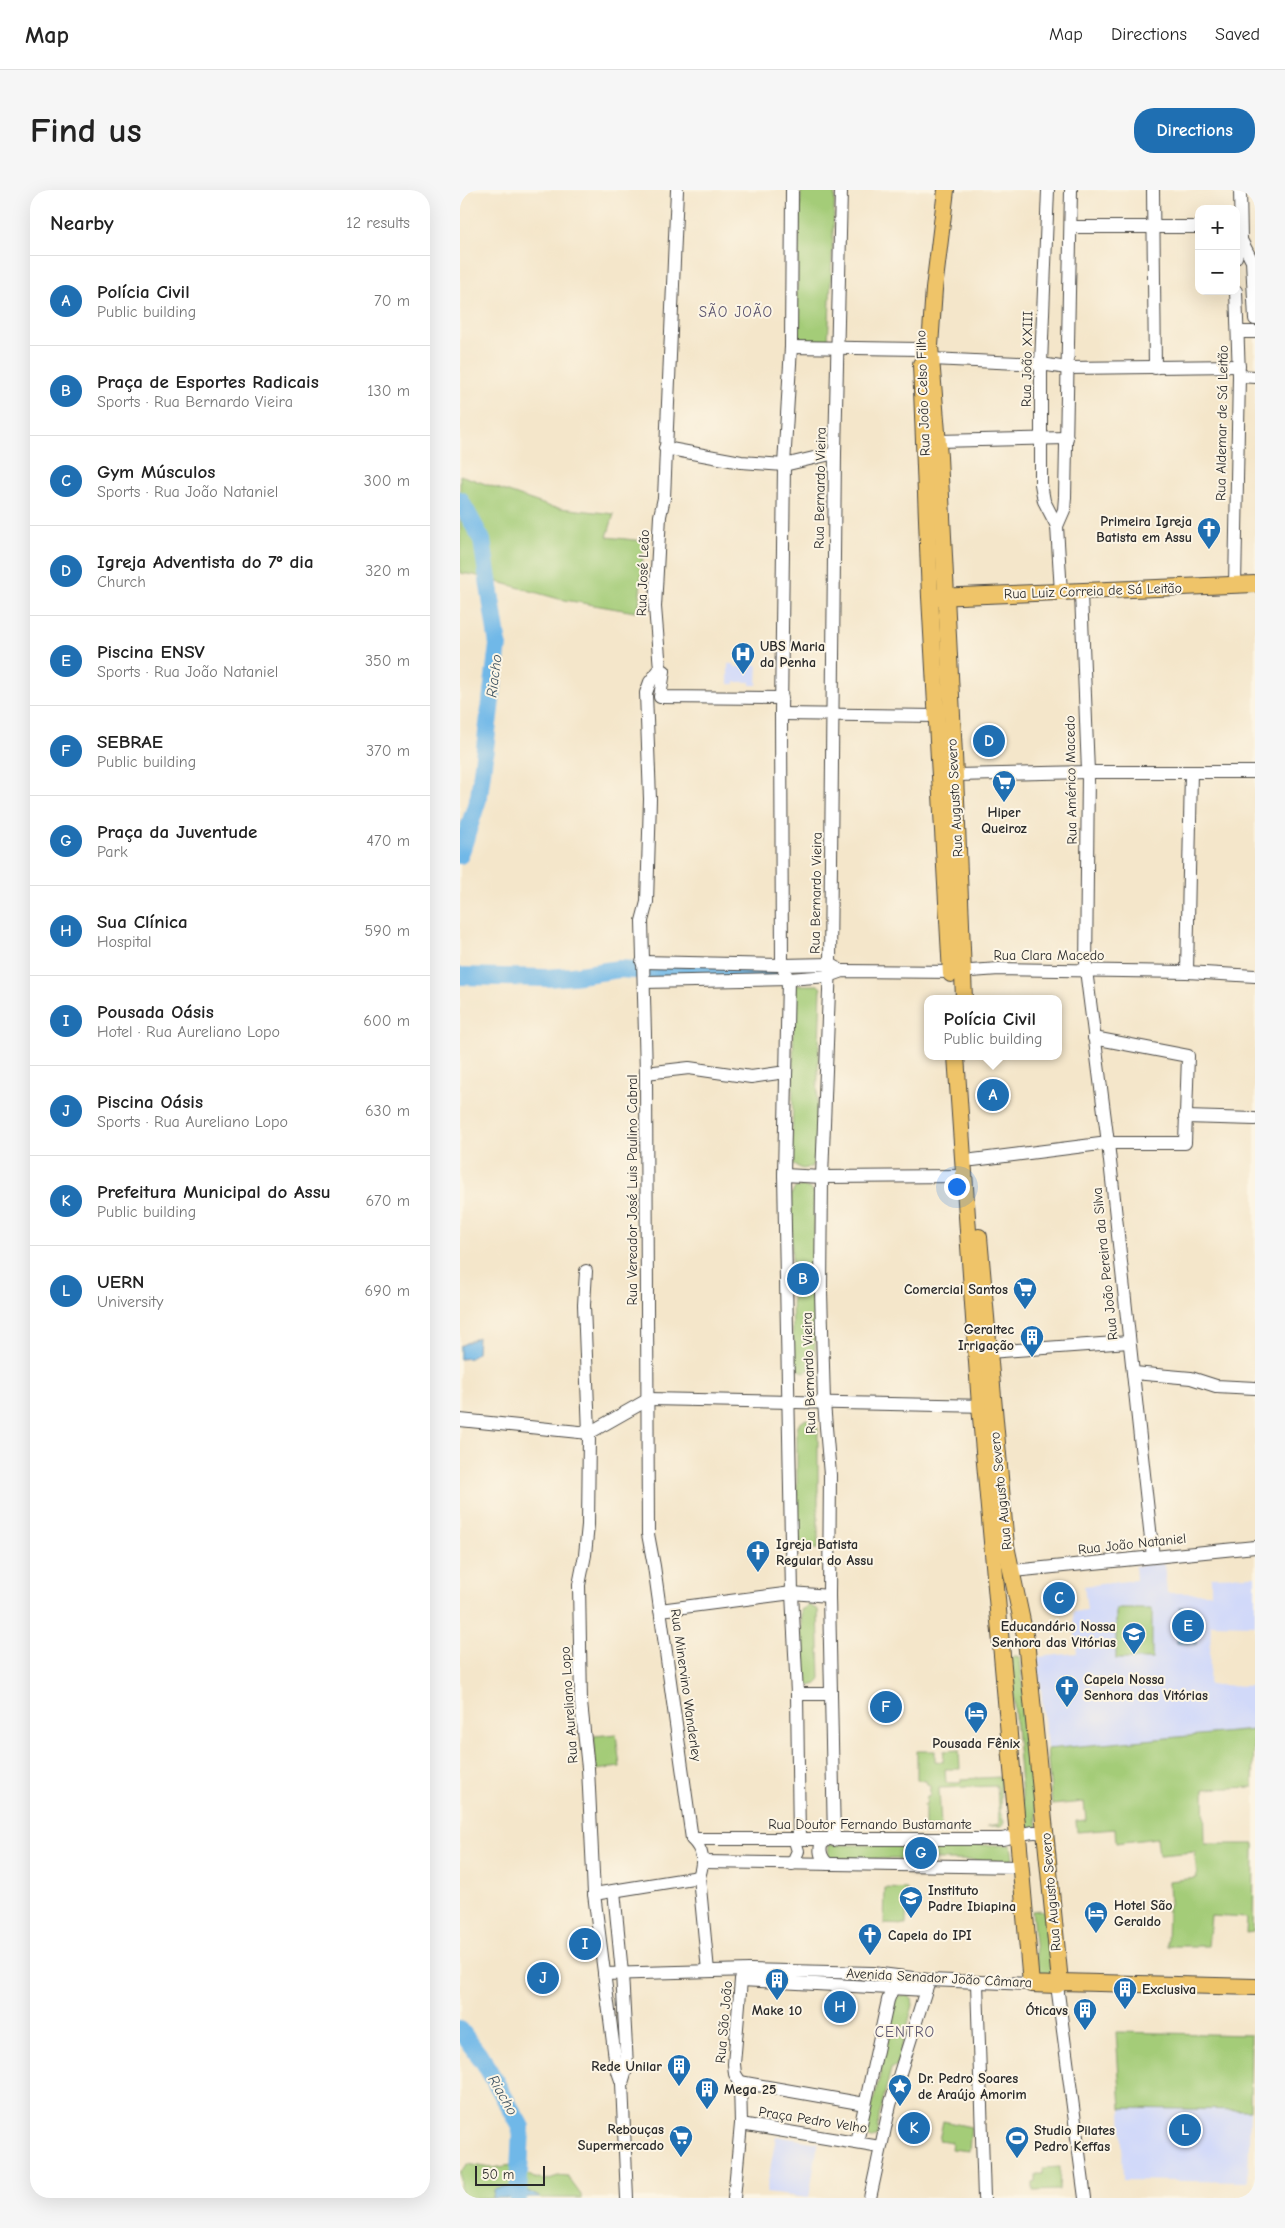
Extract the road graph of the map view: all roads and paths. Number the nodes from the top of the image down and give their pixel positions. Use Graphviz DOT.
graph roads {
  1 [pos="677,190"];
  2 [pos="792,190"];
  3 [pos="841,190"];
  4 [pos="936,190"];
  5 [pos="946,190"];
  6 [pos="1048,190"];
  7 [pos="1071,190"];
  8 [pos="1152,190"];
  9 [pos="1240,190"];
  10 [pos="1239,205"];
  11 [pos="1195,226"];
  12 [pos="1071,227"];
  13 [pos="1152,228"];
  14 [pos="1240,235"];
  15 [pos="1241,240"];
  16 [pos="1238,250"];
  17 [pos="1236,295"];
  18 [pos="1255,319"];
  19 [pos="1238,332"];
  20 [pos="1255,332"];
  21 [pos="791,347"];
  22 [pos="837,348"];
  23 [pos="925,354"];
  24 [pos="1041,364"];
  25 [pos="1067,368"];
  26 [pos="1155,368"];
  27 [pos="1239,371"];
  28 [pos="1255,376"];
  29 [pos="1067,438"];
  30 [pos="1041,439"];
  31 [pos="937,441"];
  32 [pos="665,448"];
  33 [pos="835,453"];
  34 [pos="784,465"];
  35 [pos="1057,526"];
  36 [pos="1255,584"];
  37 [pos="1234,585"];
  38 [pos="1061,593"];
  39 [pos="1081,593"];
  40 [pos="938,597"];
  41 [pos="660,669"];
  42 [pos="782,698"];
  43 [pos="781,714"];
  44 [pos="833,714"];
  45 [pos="937,716"];
  46 [pos="1088,772"];
  47 [pos="1191,772"];
  48 [pos="1255,772"];
  49 [pos="955,775"];
  50 [pos="642,962"];
  51 [pos="782,965"];
  52 [pos="1086,968"];
  53 [pos="830,970"];
  54 [pos="957,972"];
  55 [pos="1187,972"];
  56 [pos="1255,976"];
  57 [pos="788,979"];
  58 [pos="644,982"];
  59 [pos="953,995"];
  60 [pos="963,995"];
  61 [pos="1094,1038"];
  62 [pos="957,1060"];
  63 [pos="967,1060"];
  64 [pos="786,1072"];
  65 [pos="646,1073"];
  66 [pos="1185,1116"];
  67 [pos="1255,1119"];
  68 [pos="965,1125"];
  69 [pos="1108,1143"];
  70 [pos="973,1160"];
  71 [pos="784,1175"];
  72 [pos="963,1176"];
  73 [pos="822,1177"];
  74 [pos="586,1271"];
  75 [pos="1129,1342"];
  76 [pos="988,1352"];
  77 [pos="1134,1373"];
  78 [pos="1255,1388"];
  79 [pos="648,1399"];
  80 [pos="789,1402"];
  81 [pos="824,1403"];
  82 [pos="987,1406"];
  83 [pos="460,1420"];
  84 [pos="589,1433"];
  85 [pos="1255,1548"];
  86 [pos="1153,1557"];
  87 [pos="1013,1571"];
  88 [pos="792,1593"];
  89 [pos="829,1596"];
  90 [pos="660,1610"];
  91 [pos="1002,1641"];
  92 [pos="1027,1648"];
  93 [pos="1003,1659"];
  94 [pos="797,1694"];
  95 [pos="830,1694"];
  96 [pos="1046,1834"];
  97 [pos="1019,1836"];
  98 [pos="692,1839"];
  99 [pos="796,1840"];
  100 [pos="830,1840"];
  101 [pos="703,1862"];
  102 [pos="792,1864"];
  103 [pos="828,1864"];
  104 [pos="1022,1867"];
  105 [pos="699,1877"];
  106 [pos="614,1891"];
  107 [pos="594,1894"];
  108 [pos="750,1970"];
  109 [pos="708,1971"];
  110 [pos="622,1973"];
  111 [pos="604,1974"];
  112 [pos="741,1980"];
  113 [pos="905,1981"];
  114 [pos="977,1983"];
  115 [pos="1031,1984"];
  116 [pos="1059,1984"];
  117 [pos="927,1985"];
  118 [pos="1255,1987"];
  119 [pos="893,1989"];
  120 [pos="740,2082"];
  121 [pos="622,2083"];
  122 [pos="865,2104"];
  123 [pos="741,2124"];
  124 [pos="856,2142"];
  125 [pos="880,2147"];
  126 [pos="627,2198"];
  127 [pos="734,2198"];
  128 [pos="870,2198"];
  129 [pos="984,2198"];
  130 [pos="1085,2198"];
  1 -- 32 [label="street, Rua José Leão"];
  2 -- 21 [label="street, Rua Bernardo Vieira"];
  3 -- 22 [label="street, Rua Bernardo Vieira"];
  4 -- 23 [label="main road, Rua João Celso Filho"];
  5 -- 23 [label="main road, Rua João Celso Filho"];
  6 -- 24 [label="street, Rua João XXIII"];
  7 -- 12 [label="street, Rua João XXIII"];
  8 -- 13 [label="street"];
  9 -- 10 [label="street"];
  11 -- 13 [label="street"];
  12 -- 13 [label="street"];
  12 -- 25 [label="street, Rua João XXIII"];
  13 -- 26 [label="street"];
  14 -- 15 [label="street"];
  15 -- 16 [label="street"];
  15 -- 18 [label="street"];
  17 -- 19 [label="street, Rua Aldemar de Sá Leitão"];
  19 -- 20 [label="street"];
  19 -- 27 [label="street, Rua Aldemar de Sá Leitão"];
  21 -- 22 [label="street"];
  21 -- 34 [label="street, Rua Bernardo Vieira"];
  22 -- 23 [label="street"];
  22 -- 33 [label="street, Rua Bernardo Vieira"];
  23 -- 24 [label="street"];
  23 -- 31 [label="main road, Rua João Celso Filho"];
  23 -- 40 [label="main road, Rua João Celso Filho"];
  24 -- 25 [label="street"];
  24 -- 30 [label="street, Rua João XXIII"];
  25 -- 26 [label="street"];
  25 -- 29 [label="street, Rua João XXIII"];
  26 -- 27 [label="street"];
  27 -- 28 [label="street"];
  27 -- 37 [label="street, Rua Aldemar de Sá Leitão"];
  29 -- 30 [label="street"];
  29 -- 35 [label="street, Rua João XXIII"];
  30 -- 31 [label="street"];
  30 -- 35 [label="street, Rua João XXIII"];
  31 -- 40 [label="main road, Rua João Celso Filho"];
  32 -- 34 [label="street"];
  32 -- 41 [label="street, Rua José Leão"];
  33 -- 34 [label="street"];
  33 -- 44 [label="street, Rua Bernardo Vieira"];
  34 -- 42 [label="street, Rua Bernardo Vieira"];
  35 -- 38 [label="street, Rua João XXIII"];
  36 -- 37 [label="main road, Rua Luiz Correia de Sá Leitão"];
  37 -- 39 [label="main road, Rua Luiz Correia de Sá Leitão"];
  38 -- 39 [label="main road, Rua Luiz Correia de Sá Leitão"];
  38 -- 40 [label="main road, Rua Luiz Correia de Sá Leitão"];
  39 -- 46 [label="street, Rua Américo Macedo"];
  40 -- 45 [label="main road, Rua Augusto Severo"];
  40 -- 49 [label="main road, Rua Augusto Severo"];
  41 -- 42 [label="street, Rua José Leão"];
  41 -- 50 [label="street"];
  42 -- 43 [label="street, Rua Bernardo Vieira"];
  43 -- 44 [label="street"];
  43 -- 51 [label="street, Rua Bernardo Vieira"];
  44 -- 45 [label="street"];
  44 -- 53 [label="street, Rua Bernardo Vieira"];
  45 -- 54 [label="main road, Rua Augusto Severo"];
  46 -- 47 [label="street"];
  46 -- 49 [label="street"];
  46 -- 52 [label="street, Rua Américo Macedo"];
  47 -- 48 [label="street"];
  47 -- 55 [label="street"];
  49 -- 54 [label="main road, Rua Augusto Severo"];
  50 -- 51 [label="street, Rua Clara Macedo"];
  50 -- 58 [label="street"];
  51 -- 53 [label="street, Rua Clara Macedo"];
  51 -- 57 [label="street, Rua Bernardo Vieira"];
  52 -- 54 [label="street, Rua Clara Macedo"];
  52 -- 55 [label="street, Rua Clara Macedo"];
  52 -- 61 [label="street, Rua João Pereira da Silva"];
  53 -- 54 [label="street, Rua Clara Macedo"];
  53 -- 57 [label="street, Rua Clara Macedo"];
  53 -- 73 [label="street, Rua Bernardo Vieira"];
  54 -- 59 [label="main road, Rua Augusto Severo"];
  54 -- 60 [label="main road, Rua Augusto Severo"];
  55 -- 56 [label="street, Rua Clara Macedo"];
  57 -- 58 [label="street, Rua Clara Macedo"];
  57 -- 64 [label="street, Rua Bernardo Vieira"];
  58 -- 65 [label="street, Rua Vereador José Luis Paulino Cabral"];
  61 -- 66 [label="street"];
  61 -- 69 [label="street, Rua João Pereira da Silva"];
  62 -- 68 [label="main road, Rua Augusto Severo"];
  63 -- 68 [label="main road, Rua Augusto Severo"];
  64 -- 65 [label="street"];
  64 -- 71 [label="street, Rua Bernardo Vieira"];
  65 -- 79 [label="street, Rua Vereador José Luis Paulino Cabral"];
  66 -- 67 [label="street"];
  66 -- 69 [label="street"];
  68 -- 70 [label="main road, Rua Augusto Severo"];
  68 -- 72 [label="main road, Rua Augusto Severo"];
  69 -- 70 [label="street"];
  69 -- 75 [label="street, Rua João Pereira da Silva"];
  70 -- 76 [label="main road, Rua Augusto Severo"];
  71 -- 73 [label="street"];
  71 -- 80 [label="street, Rua Bernardo Vieira"];
  72 -- 73 [label="street"];
  72 -- 82 [label="main road, Rua Augusto Severo"];
  73 -- 81 [label="street, Rua Bernardo Vieira"];
  74 -- 84 [label="street"];
  75 -- 76 [label="street"];
  75 -- 77 [label="street, Rua João Pereira da Silva"];
  76 -- 82 [label="main road, Rua Augusto Severo"];
  77 -- 78 [label="street"];
  77 -- 86 [label="street, Rua João Pereira da Silva"];
  79 -- 80 [label="street"];
  79 -- 84 [label="street"];
  79 -- 90 [label="street, Rua Minervino Wanderley"];
  80 -- 81 [label="street"];
  80 -- 88 [label="street, Rua Bernardo Vieira"];
  81 -- 82 [label="street"];
  81 -- 89 [label="street, Rua Bernardo Vieira"];
  82 -- 87 [label="main road, Rua Augusto Severo"];
  82 -- 91 [label="main road, Rua Augusto Severo"];
  83 -- 84 [label="street"];
  84 -- 107 [label="street, Rua Aureliano Lopo"];
  85 -- 86 [label="street, Rua João Nataniel"];
  86 -- 87 [label="street, Rua João Nataniel"];
  87 -- 92 [label="main road, Rua Augusto Severo"];
  88 -- 89 [label="street"];
  88 -- 90 [label="street"];
  88 -- 94 [label="street, Rua Bernardo Vieira"];
  89 -- 95 [label="street, Rua Bernardo Vieira"];
  90 -- 98 [label="street, Rua Minervino Wanderley"];
  91 -- 92 [label="main road"];
  91 -- 93 [label="main road, Rua Augusto Severo"];
  92 -- 93 [label="main road"];
  92 -- 96 [label="main road, Rua Augusto Severo"];
  93 -- 97 [label="main road, Rua Augusto Severo"];
  94 -- 95 [label="street"];
  94 -- 99 [label="street, Rua Bernardo Vieira"];
  95 -- 100 [label="street, Rua Bernardo Vieira"];
  96 -- 97 [label="street, Rua Doutor Fernando Bustamante"];
  96 -- 116 [label="main road, Rua Augusto Severo"];
  97 -- 100 [label="street, Rua Doutor Fernando Bustamante"];
  97 -- 104 [label="main road, Rua Augusto Severo"];
  98 -- 99 [label="street, Rua Doutor Fernando Bustamante"];
  98 -- 101 [label="street, Rua Minervino Wanderley"];
  99 -- 100 [label="street, Rua Doutor Fernando Bustamante"];
  99 -- 102 [label="street, Rua Bernardo Vieira"];
  100 -- 103 [label="street, Rua Bernardo Vieira"];
  101 -- 102 [label="street"];
  101 -- 105 [label="street"];
  102 -- 103 [label="street"];
  103 -- 104 [label="street"];
  104 -- 115 [label="main road, Rua Augusto Severo"];
  105 -- 106 [label="street"];
  105 -- 109 [label="street"];
  106 -- 107 [label="street"];
  106 -- 110 [label="street, Rua Aureliano Lopo"];
  107 -- 111 [label="street, Rua Aureliano Lopo"];
  108 -- 109 [label="street, Avenida Senador João Câmara"];
  108 -- 112 [label="street, Rua São João"];
  108 -- 113 [label="street, Avenida Senador João Câmara"];
  109 -- 110 [label="street, Avenida Senador João Câmara"];
  110 -- 111 [label="street"];
  110 -- 121 [label="street, Rua Aureliano Lopo"];
  111 -- 121 [label="street, Rua Aureliano Lopo"];
  112 -- 119 [label="street, Avenida Senador João Câmara"];
  112 -- 120 [label="street, Rua São João"];
  113 -- 117 [label="street, Avenida Senador João Câmara"];
  113 -- 119 [label="street, Avenida Senador João Câmara"];
  114 -- 115 [label="street, Avenida Senador João Câmara"];
  114 -- 117 [label="street, Avenida Senador João Câmara"];
  114 -- 129 [label="street"];
  115 -- 116 [label="main road, Avenida Senador João Câmara"];
  116 -- 118 [label="main road, Avenida Senador João Câmara"];
  116 -- 130 [label="street"];
  117 -- 125 [label="street"];
  119 -- 122 [label="street"];
  120 -- 122 [label="street, Praça Pedro Velho"];
  120 -- 123 [label="street, Rua São João"];
  121 -- 126 [label="street, Rua Aureliano Lopo"];
  122 -- 124 [label="street"];
  123 -- 124 [label="street, Praça Pedro Velho"];
  123 -- 127 [label="street, Rua São João"];
  124 -- 125 [label="street, Praça Pedro Velho"];
  125 -- 128 [label="street"];
}
